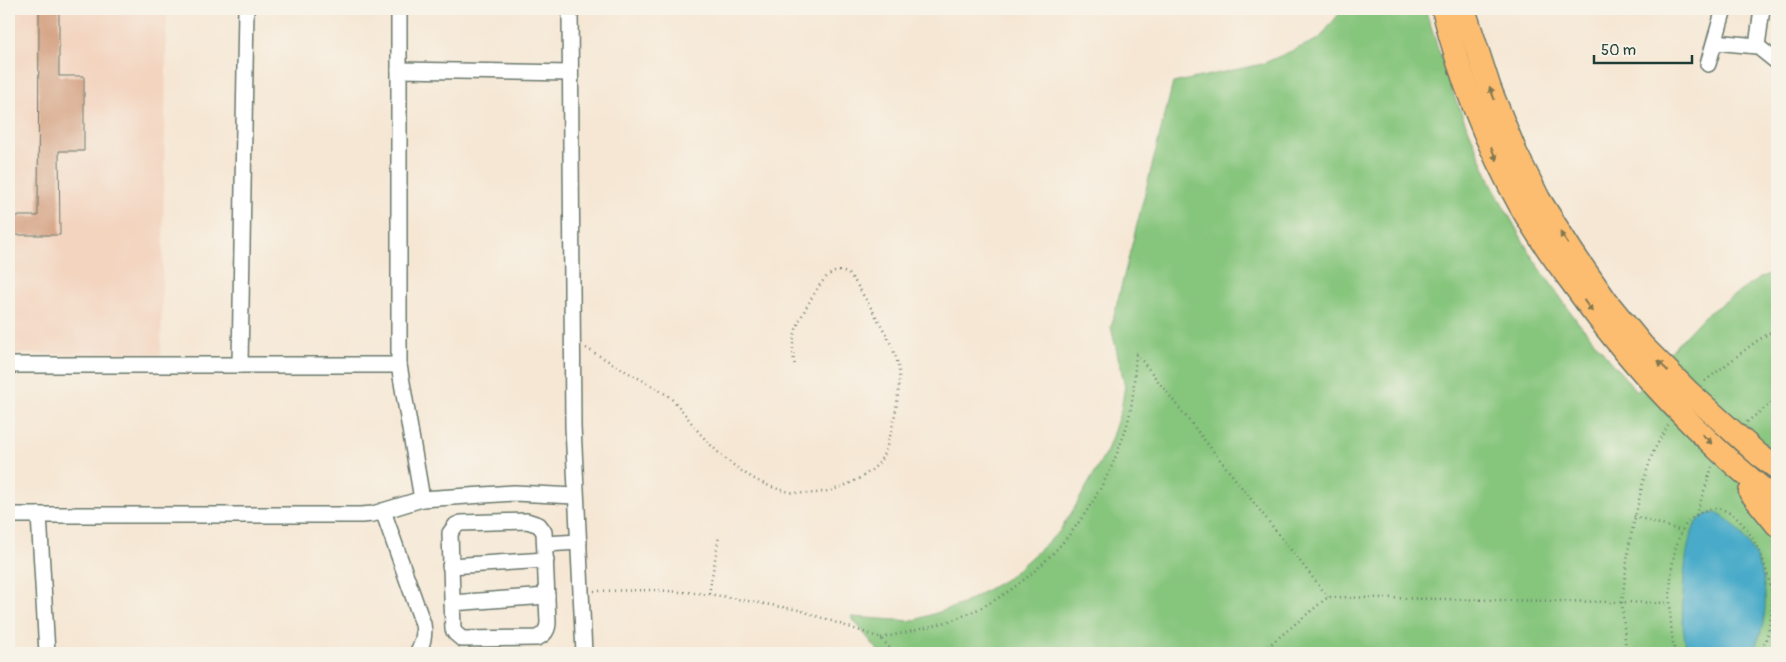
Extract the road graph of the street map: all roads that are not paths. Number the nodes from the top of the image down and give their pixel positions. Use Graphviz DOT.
graph roads {
  1 [pos="246,9"];
  2 [pos="399,9"];
  3 [pos="570,9"];
  4 [pos="1443,9"];
  5 [pos="1464,9"];
  6 [pos="1724,9"];
  7 [pos="1762,9"];
  8 [pos="1715,42"];
  9 [pos="1757,46"];
  10 [pos="1777,62"];
  11 [pos="1708,64"];
  12 [pos="399,70"];
  13 [pos="570,73"];
  14 [pos="9,365"];
  15 [pos="240,365"];
  16 [pos="399,365"];
  17 [pos="1697,387"];
  18 [pos="1777,453"];
  19 [pos="1736,465"];
  20 [pos="1777,468"];
  21 [pos="575,496"];
  22 [pos="422,499"];
  23 [pos="1777,501"];
  24 [pos="383,511"];
  25 [pos="9,515"];
  26 [pos="39,515"];
  27 [pos="1777,525"];
  28 [pos="579,542"];
  29 [pos="545,544"];
  30 [pos="546,560"];
  31 [pos="450,566"];
  32 [pos="547,596"];
  33 [pos="452,603"];
  34 [pos="48,653"];
  35 [pos="417,653"];
  36 [pos="584,653"];
  1 -- 15 [label="street"];
  2 -- 12 [label="street"];
  3 -- 13 [label="street"];
  4 -- 19 [label="highway, one-way"];
  17 -- 5 [label="highway, one-way"];
  6 -- 8 [label="street"];
  7 -- 9 [label="street"];
  8 -- 9 [label="street"];
  8 -- 11 [label="street"];
  9 -- 10 [label="street"];
  12 -- 13 [label="street"];
  12 -- 16 [label="street"];
  13 -- 21 [label="street"];
  14 -- 15 [label="street"];
  15 -- 16 [label="street"];
  16 -- 22 [label="street"];
  17 -- 18 [label="highway"];
  17 -- 20 [label="highway"];
  19 -- 23 [label="highway"];
  19 -- 27 [label="highway"];
  21 -- 22 [label="street"];
  21 -- 28 [label="street"];
  22 -- 24 [label="street"];
  24 -- 26 [label="street"];
  24 -- 35 [label="street"];
  25 -- 26 [label="street"];
  26 -- 34 [label="street"];
  28 -- 29 [label="street"];
  28 -- 36 [label="street"];
  29 -- 30 [label="street"];
  29 -- 31 [label="street"];
  30 -- 31 [label="street"];
  30 -- 32 [label="street"];
  31 -- 33 [label="street"];
  32 -- 33 [label="street"];
  32 -- 33 [label="street"];
}
